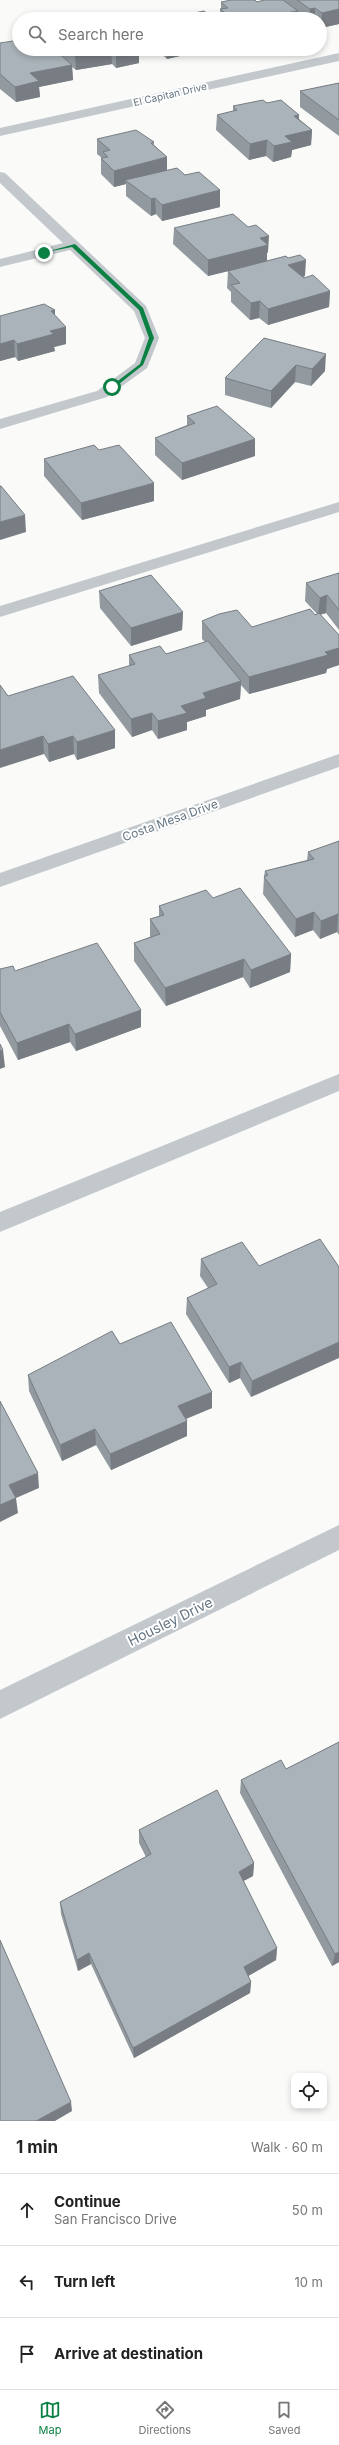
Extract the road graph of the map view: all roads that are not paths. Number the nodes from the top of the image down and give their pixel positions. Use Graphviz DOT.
graph roads {
  1 [pos="339,56"];
  2 [pos="0,132"];
  3 [pos="0,176"];
  4 [pos="73,245"];
  5 [pos="0,264"];
  6 [pos="0,424"];
  7 [pos="339,507"];
  8 [pos="0,612"];
  9 [pos="339,760"];
  10 [pos="0,880"];
  11 [pos="339,1082"];
  12 [pos="0,1222"];
  13 [pos="339,1537"];
  14 [pos="0,1705"];
  1 -- 2 [label="street, El Capitan Drive"];
  3 -- 4 [label="street"];
  4 -- 5 [label="street"];
  4 -- 6 [label="street"];
  7 -- 8 [label="street"];
  9 -- 10 [label="street, Costa Mesa Drive"];
  11 -- 12 [label="street"];
  13 -- 14 [label="street, Housley Drive"];
}
